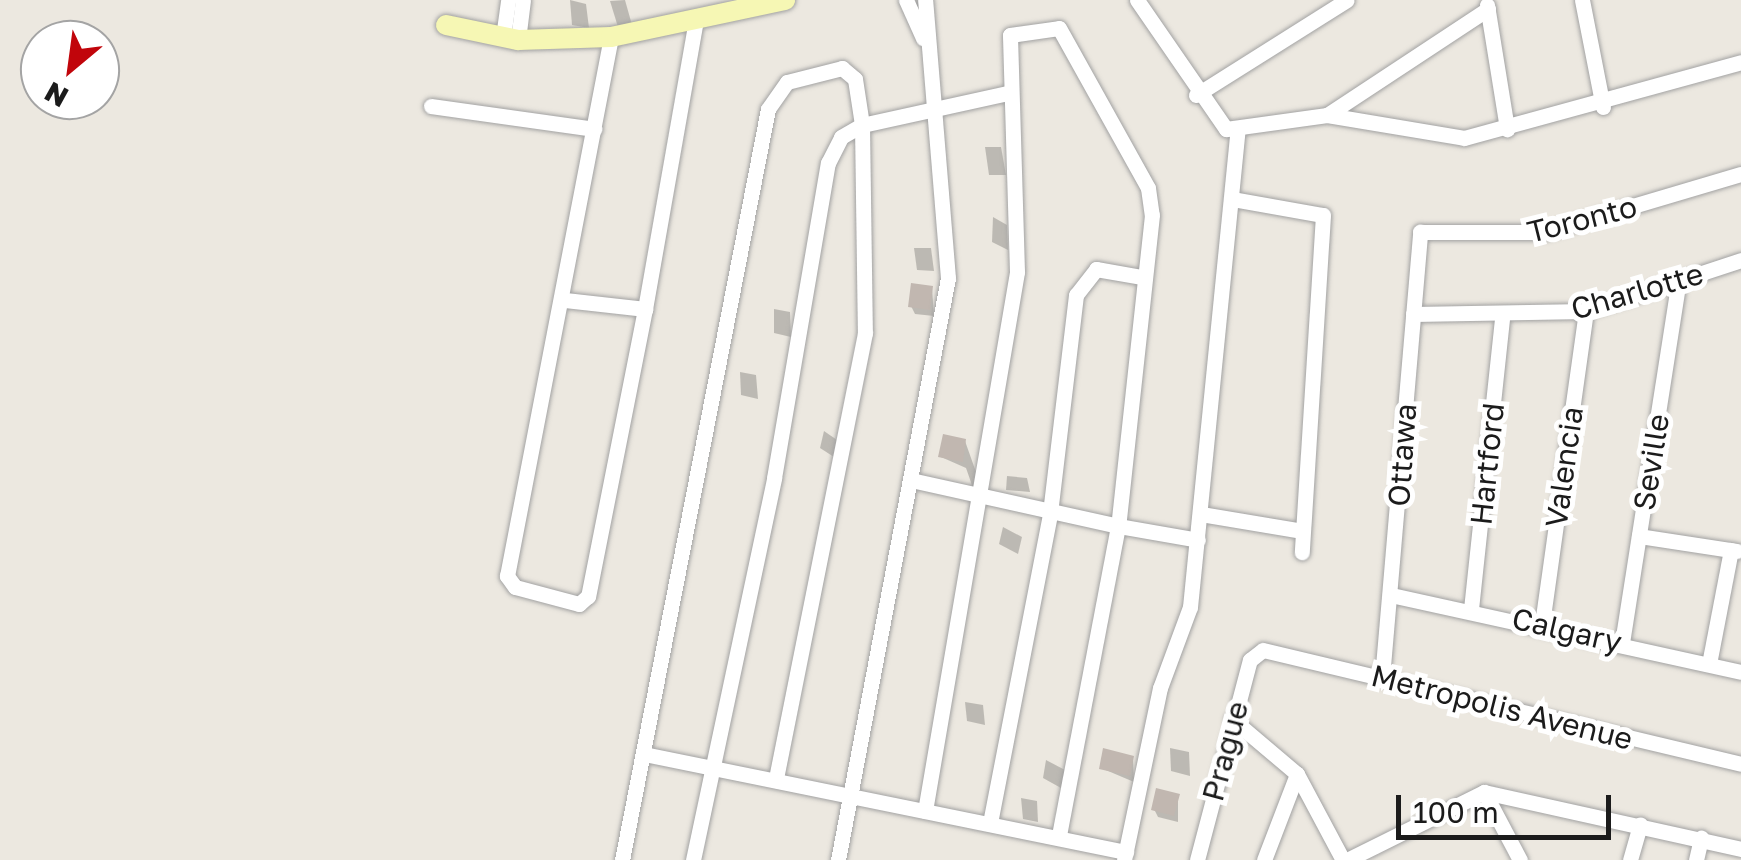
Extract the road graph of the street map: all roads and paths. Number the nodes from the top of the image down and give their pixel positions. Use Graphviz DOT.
graph roads {
  1 [pos="508,0"];
  2 [pos="523,0"];
  3 [pos="785,0"];
  4 [pos="906,0"];
  5 [pos="924,0"];
  6 [pos="1346,0"];
  7 [pos="1582,0"];
  8 [pos="1140,1"];
  9 [pos="1487,5"];
  10 [pos="695,24"];
  11 [pos="446,25"];
  12 [pos="611,36"];
  13 [pos="511,38"];
  14 [pos="923,38"];
  15 [pos="1741,62"];
  16 [pos="1007,93"];
  17 [pos="1196,95"];
  18 [pos="431,106"];
  19 [pos="1603,107"];
  20 [pos="933,110"];
  21 [pos="1326,115"];
  22 [pos="862,125"];
  23 [pos="594,129"];
  24 [pos="1238,129"];
  25 [pos="1507,129"];
  26 [pos="1741,174"];
  27 [pos="1232,200"];
  28 [pos="1420,232"];
  29 [pos="1741,260"];
  30 [pos="1142,277"];
  31 [pos="1679,281"];
  32 [pos="565,300"];
  33 [pos="645,309"];
  34 [pos="1586,311"];
  35 [pos="1413,314"];
  36 [pos="1502,318"];
  37 [pos="911,480"];
  38 [pos="982,495"];
  39 [pos="1050,513"];
  40 [pos="1201,514"];
  41 [pos="1118,526"];
  42 [pos="1303,531"];
  43 [pos="1639,536"];
  44 [pos="1198,540"];
  45 [pos="1736,551"];
  46 [pos="1302,552"];
  47 [pos="1391,595"];
  48 [pos="1471,609"];
  49 [pos="1542,624"];
  50 [pos="1622,643"];
  51 [pos="1264,650"];
  52 [pos="1709,664"];
  53 [pos="1741,672"];
  54 [pos="1382,678"];
  55 [pos="1232,719"];
  56 [pos="644,754"];
  57 [pos="1741,764"];
  58 [pos="712,768"];
  59 [pos="1297,774"];
  60 [pos="776,780"];
  61 [pos="1492,792"];
  62 [pos="854,796"];
  63 [pos="925,811"];
  64 [pos="990,823"];
  65 [pos="1640,824"];
  66 [pos="1058,835"];
  67 [pos="1701,838"];
  68 [pos="1741,848"];
  69 [pos="1125,856"];
  70 [pos="622,860"];
  71 [pos="693,860"];
  72 [pos="838,860"];
  73 [pos="1197,860"];
  74 [pos="1264,860"];
  75 [pos="1345,860"];
  76 [pos="1520,860"];
  77 [pos="1630,860"];
  78 [pos="1696,860"];
  1 -- 13 [label="street"];
  2 -- 13 [label="street"];
  3 -- 10 [label="street"];
  4 -- 14 [label="street"];
  5 -- 14 [label="street"];
  6 -- 17 [label="street"];
  7 -- 19 [label="street"];
  8 -- 17 [label="street"];
  9 -- 21 [label="street"];
  9 -- 25 [label="street"];
  10 -- 12 [label="street"];
  10 -- 33 [label="street"];
  11 -- 13 [label="street"];
  12 -- 13 [label="street"];
  12 -- 23 [label="street"];
  14 -- 20 [label="street"];
  15 -- 19 [label="street"];
  16 -- 20 [label="street"];
  16 -- 30 [label="street"];
  16 -- 38 [label="street"];
  17 -- 24 [label="street"];
  18 -- 23 [label="street"];
  19 -- 25 [label="street"];
  20 -- 22 [label="street"];
  20 -- 37 [label="street"];
  21 -- 24 [label="street"];
  21 -- 25 [label="street"];
  22 -- 56 [label="street"];
  22 -- 58 [label="street"];
  22 -- 60 [label="street"];
  23 -- 32 [label="street"];
  24 -- 27 [label="street"];
  26 -- 28 [label="street, Toronto"];
  27 -- 40 [label="street"];
  27 -- 42 [label="street"];
  28 -- 35 [label="street, Ottawa"];
  29 -- 31 [label="street, Charlotte"];
  30 -- 39 [label="street"];
  30 -- 41 [label="street"];
  31 -- 34 [label="street, Charlotte"];
  31 -- 43 [label="street, Seville"];
  32 -- 33 [label="street"];
  32 -- 33 [label="street"];
  34 -- 36 [label="street, Charlotte"];
  34 -- 49 [label="street, Valencia"];
  35 -- 36 [label="street, Charlotte"];
  35 -- 47 [label="street, Ottawa"];
  36 -- 48 [label="street, Hartford"];
  37 -- 38 [label="street"];
  37 -- 62 [label="street"];
  38 -- 39 [label="street"];
  38 -- 63 [label="street"];
  39 -- 41 [label="street"];
  39 -- 64 [label="street"];
  40 -- 42 [label="street"];
  40 -- 44 [label="street"];
  41 -- 44 [label="street"];
  41 -- 66 [label="street"];
  42 -- 46 [label="street"];
  43 -- 45 [label="street"];
  43 -- 50 [label="street, Seville"];
  44 -- 69 [label="street"];
  45 -- 52 [label="street"];
  47 -- 48 [label="street, Calgary"];
  47 -- 54 [label="street, Ottawa"];
  48 -- 49 [label="street, Calgary"];
  49 -- 50 [label="street, Calgary"];
  50 -- 52 [label="street, Calgary"];
  51 -- 54 [label="street, Metropolis Avenue"];
  51 -- 55 [label="street, Prague"];
  52 -- 53 [label="street, Calgary"];
  54 -- 57 [label="street, Metropolis Avenue"];
  55 -- 59 [label="street"];
  55 -- 73 [label="street, Prague"];
  56 -- 58 [label="street"];
  56 -- 70 [label="street"];
  58 -- 60 [label="street"];
  58 -- 71 [label="street"];
  59 -- 74 [label="street"];
  59 -- 75 [label="street"];
  60 -- 62 [label="street"];
  61 -- 65 [label="street"];
  61 -- 75 [label="street"];
  61 -- 76 [label="street"];
  62 -- 63 [label="street"];
  62 -- 72 [label="street"];
  63 -- 64 [label="street"];
  64 -- 66 [label="street"];
  65 -- 67 [label="street"];
  65 -- 77 [label="street"];
  66 -- 69 [label="street"];
  67 -- 68 [label="street"];
  67 -- 78 [label="street"];
}
